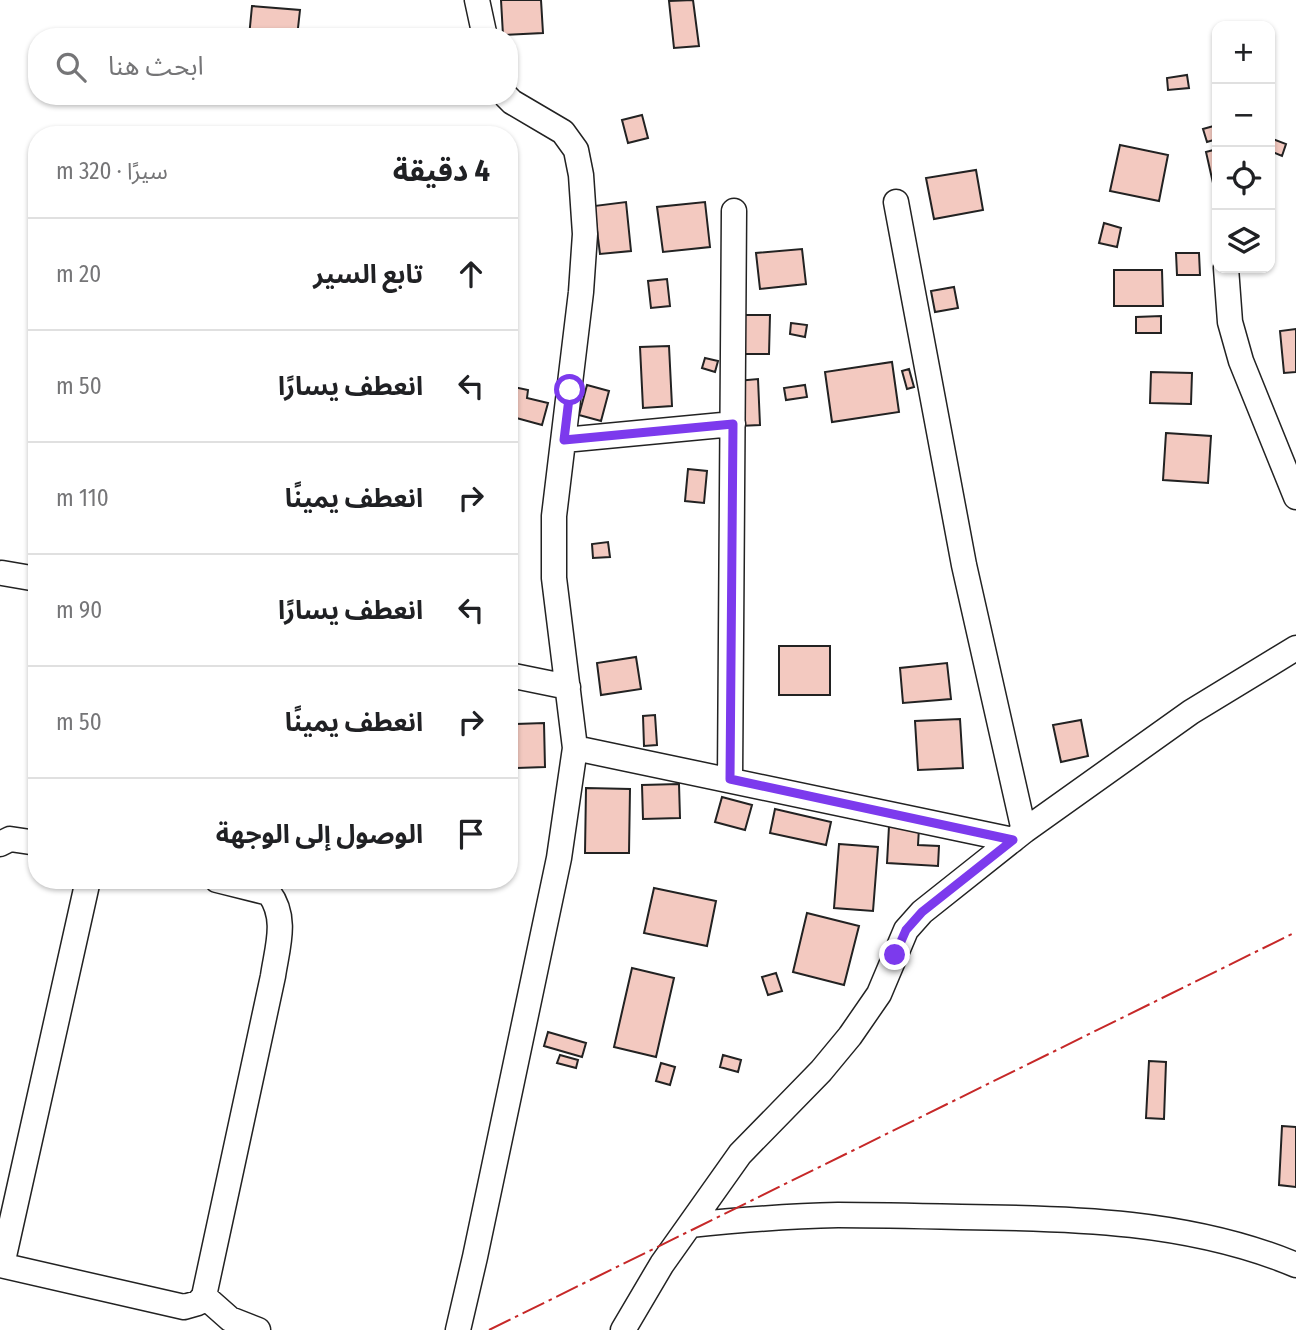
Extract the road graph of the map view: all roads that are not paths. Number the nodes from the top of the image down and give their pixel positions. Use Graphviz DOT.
graph roads {
  1 [pos="477,0"];
  2 [pos="483,28"];
  3 [pos="517,105"];
  4 [pos="896,202"];
  5 [pos="734,211"];
  6 [pos="1226,273"];
  7 [pos="733,424"];
  8 [pos="564,440"];
  9 [pos="1296,497"];
  10 [pos="2,573"];
  11 [pos="28,577"];
  12 [pos="1296,648"];
  13 [pos="518,677"];
  14 [pos="568,687"];
  15 [pos="575,748"];
  16 [pos="730,779"];
  17 [pos="1018,835"];
  18 [pos="28,841"];
  19 [pos="0,844"];
  20 [pos="86,889"];
  21 [pos="253,889"];
  22 [pos="690,1225"];
  23 [pos="1,1265"];
  24 [pos="1296,1265"];
  25 [pos="204,1296"];
  26 [pos="258,1330"];
  27 [pos="458,1330"];
  28 [pos="623,1330"];
  1 -- 2 [label="street"];
  3 -- 8 [label="street"];
  4 -- 17 [label="street"];
  5 -- 7 [label="street"];
  6 -- 9 [label="street"];
  7 -- 8 [label="street"];
  7 -- 16 [label="street"];
  8 -- 14 [label="street"];
  10 -- 11 [label="street"];
  12 -- 17 [label="street"];
  13 -- 14 [label="street"];
  14 -- 15 [label="street"];
  15 -- 16 [label="street"];
  15 -- 27 [label="street"];
  16 -- 17 [label="street"];
  17 -- 22 [label="street"];
  18 -- 19 [label="street"];
  20 -- 23 [label="street"];
  21 -- 25 [label="street"];
  22 -- 24 [label="street"];
  22 -- 28 [label="street"];
  23 -- 25 [label="street"];
  25 -- 26 [label="street"];
}
